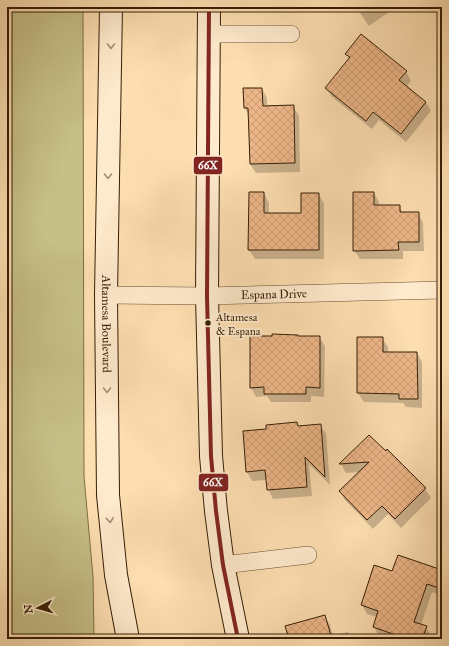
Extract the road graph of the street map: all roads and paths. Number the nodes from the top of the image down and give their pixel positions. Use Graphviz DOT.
graph roads {
  1 [pos="111,7"];
  2 [pos="209,7"];
  3 [pos="209,34"];
  4 [pos="291,34"];
  5 [pos="442,290"];
  6 [pos="106,295"];
  7 [pos="207,296"];
  8 [pos="308,555"];
  9 [pos="222,565"];
  10 [pos="128,639"];
  11 [pos="238,639"];
  1 -- 6 [label="main road, Altamesa Boulevard, one-way"];
  2 -- 3 [label="main road"];
  3 -- 4 [label="street"];
  3 -- 7 [label="main road"];
  5 -- 7 [label="street, Espana Drive"];
  6 -- 7 [label="street, Espana Drive"];
  6 -- 10 [label="main road, Altamesa Boulevard, one-way"];
  7 -- 9 [label="main road"];
  8 -- 9 [label="street"];
  9 -- 11 [label="main road"];
}
